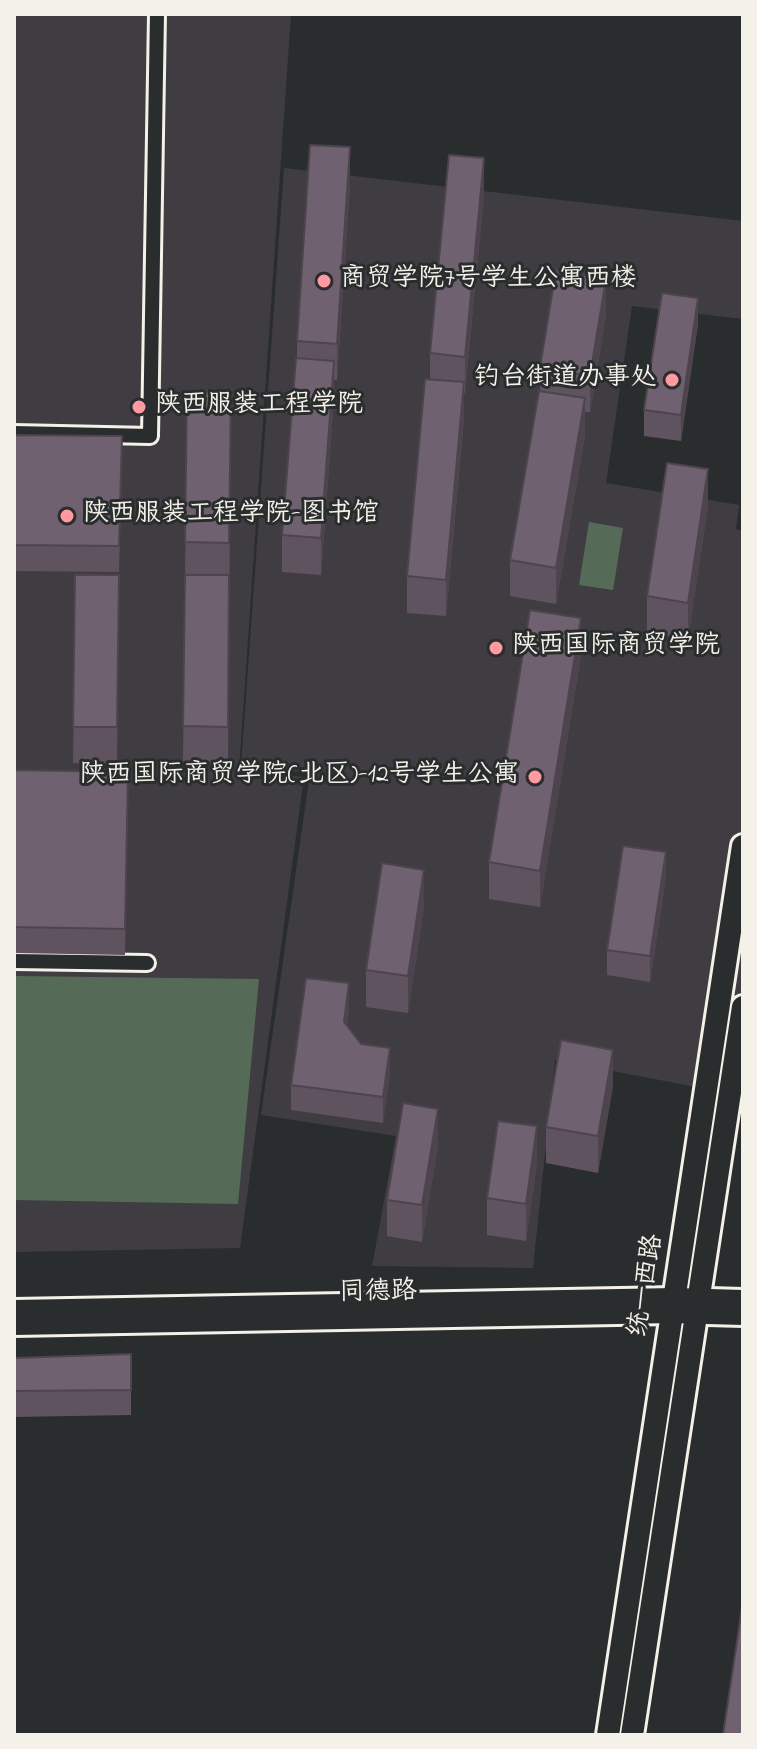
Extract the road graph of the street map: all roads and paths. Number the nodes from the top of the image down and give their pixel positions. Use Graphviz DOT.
graph roads {
  1 [pos="157,14"];
  2 [pos="14,433"];
  3 [pos="743,846"];
  4 [pos="14,961"];
  5 [pos="147,963"];
  6 [pos="743,1007"];
  7 [pos="743,1299"];
  8 [pos="673,1306"];
  9 [pos="697,1308"];
  10 [pos="14,1309"];
  11 [pos="743,1316"];
  12 [pos="14,1326"];
  13 [pos="608,1735"];
  14 [pos="632,1735"];
  1 -- 2 [label="street"];
  3 -- 8 [label="main road, 统一西路"];
  4 -- 5 [label="street"];
  6 -- 9 [label="main road, 统一西路"];
  7 -- 9 [label="street, 同德路"];
  8 -- 9 [label="street, 同德路"];
  8 -- 10 [label="street, 同德路"];
  8 -- 12 [label="street, 同德路"];
  8 -- 13 [label="main road, 统一西路"];
  9 -- 11 [label="street, 同德路"];
  9 -- 14 [label="main road, 统一西路"];
}
